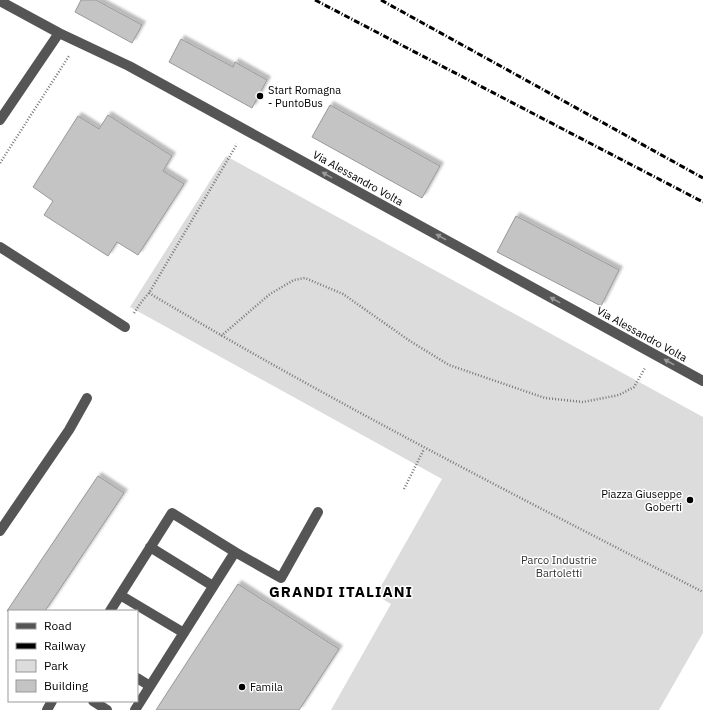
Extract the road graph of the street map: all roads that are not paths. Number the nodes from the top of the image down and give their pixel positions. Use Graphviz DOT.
graph roads {
  1 [pos="0,0"];
  2 [pos="58,33"];
  3 [pos="0,120"];
  4 [pos="0,247"];
  5 [pos="125,327"];
  6 [pos="703,381"];
  7 [pos="87,398"];
  8 [pos="318,512"];
  9 [pos="0,531"];
  10 [pos="150,547"];
  11 [pos="235,552"];
  12 [pos="213,586"];
  13 [pos="120,595"];
  14 [pos="111,610"];
  15 [pos="184,633"];
  16 [pos="138,679"];
  17 [pos="150,686"];
  18 [pos="95,702"];
  19 [pos="107,710"];
  20 [pos="135,710"];
  1 -- 2 [label="street, Via Alessandro Volta"];
  2 -- 3 [label="street"];
  6 -- 2 [label="street, Via Alessandro Volta, one-way"];
  4 -- 5 [label="street"];
  7 -- 9 [label="street"];
  8 -- 11 [label="street"];
  10 -- 11 [label="street"];
  10 -- 12 [label="street"];
  10 -- 13 [label="street"];
  11 -- 12 [label="street"];
  12 -- 15 [label="street"];
  13 -- 14 [label="street"];
  13 -- 15 [label="street"];
  15 -- 17 [label="street"];
  16 -- 17 [label="street"];
  17 -- 20 [label="street"];
  18 -- 19 [label="street"];
}
